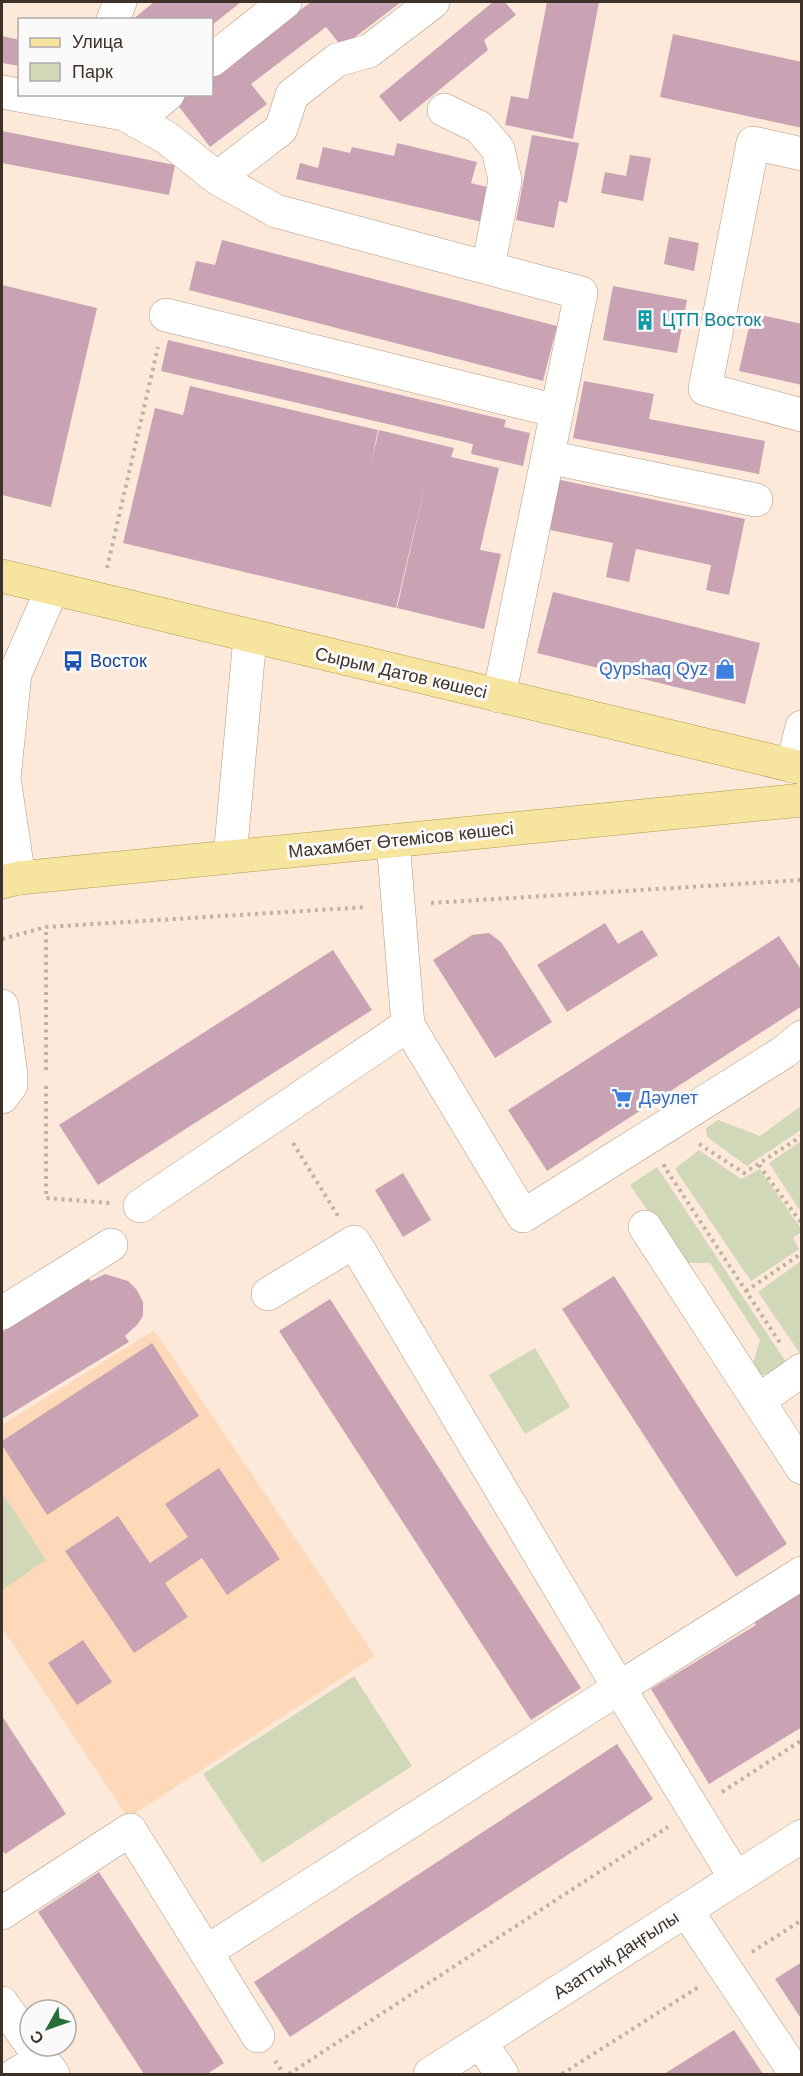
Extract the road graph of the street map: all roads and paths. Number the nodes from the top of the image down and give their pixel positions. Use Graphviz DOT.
graph roads {
  1 [pos="120,2"];
  2 [pos="285,2"];
  3 [pos="433,2"];
  4 [pos="114,18"];
  5 [pos="213,59"];
  6 [pos="2,92"];
  7 [pos="18,95"];
  8 [pos="24,96"];
  9 [pos="163,96"];
  10 [pos="131,108"];
  11 [pos="444,110"];
  12 [pos="801,154"];
  13 [pos="217,178"];
  14 [pos="488,268"];
  15 [pos="166,315"];
  16 [pos="557,411"];
  17 [pos="801,414"];
  18 [pos="548,457"];
  19 [pos="756,500"];
  20 [pos="2,576"];
  21 [pos="52,589"];
  22 [pos="99,600"];
  23 [pos="250,637"];
  24 [pos="8,674"];
  25 [pos="499,696"];
  26 [pos="801,727"];
  27 [pos="797,767"];
  28 [pos="3,778"];
  29 [pos="801,800"];
  30 [pos="393,841"];
  31 [pos="230,857"];
  32 [pos="10,880"];
  33 [pos="46,927"];
  34 [pos="2,1006"];
  35 [pos="408,1025"];
  36 [pos="801,1037"];
  37 [pos="2,1097"];
  38 [pos="276,1114"];
  39 [pos="801,1136"];
  40 [pos="689,1148"];
  41 [pos="673,1160"];
  42 [pos="759,1165"];
  43 [pos="140,1206"];
  44 [pos="801,1224"];
  45 [pos="645,1227"];
  46 [pos="354,1242"];
  47 [pos="111,1245"];
  48 [pos="801,1253"];
  49 [pos="746,1291"];
  50 [pos="268,1294"];
  51 [pos="2,1313"];
  52 [pos="800,1371"];
  53 [pos="758,1401"];
  54 [pos="801,1468"];
  55 [pos="801,1573"];
  56 [pos="620,1688"];
  57 [pos="801,1740"];
  58 [pos="694,1810"];
  59 [pos="801,1836"];
  60 [pos="735,1877"];
  61 [pos="686,1910"];
  62 [pos="2,1913"];
  63 [pos="801,1920"];
  64 [pos="206,1952"];
  65 [pos="725,1969"];
  66 [pos="2,2003"];
  67 [pos="258,2036"];
  68 [pos="480,2042"];
  69 [pos="35,2060"];
  70 [pos="289,2074"];
  71 [pos="430,2074"];
  72 [pos="502,2074"];
  73 [pos="562,2074"];
  74 [pos="796,2074"];
  1 -- 4 [label="street"];
  2 -- 5 [label="street"];
  3 -- 13 [label="street"];
  6 -- 7 [label="street"];
  8 -- 10 [label="street"];
  9 -- 10 [label="street"];
  10 -- 13 [label="street"];
  11 -- 14 [label="street"];
  12 -- 17 [label="street"];
  13 -- 14 [label="street"];
  14 -- 16 [label="street"];
  15 -- 16 [label="street"];
  15 -- 22 [label="path"];
  16 -- 18 [label="street"];
  18 -- 19 [label="street"];
  18 -- 25 [label="street"];
  20 -- 21 [label="main road, Сырым Датов көшесі"];
  21 -- 22 [label="main road, Сырым Датов көшесі"];
  21 -- 24 [label="street"];
  22 -- 23 [label="main road, Сырым Датов көшесі"];
  23 -- 25 [label="main road, Сырым Датов көшесі"];
  23 -- 31 [label="street"];
  24 -- 28 [label="street"];
  25 -- 27 [label="main road, Сырым Датов көшесі"];
  26 -- 27 [label="street"];
  28 -- 32 [label="street"];
  29 -- 30 [label="main road, Махамбет Өтемісов көшесі"];
  30 -- 31 [label="main road, Махамбет Өтемісов көшесі"];
  30 -- 35 [label="street"];
  31 -- 32 [label="main road, Махамбет Өтемісов көшесі"];
  33 -- 43 [label="path"];
  34 -- 37 [label="street"];
  35 -- 36 [label="street"];
  35 -- 38 [label="street"];
  38 -- 43 [label="street"];
  38 -- 46 [label="path"];
  39 -- 42 [label="path"];
  40 -- 42 [label="path"];
  41 -- 49 [label="path"];
  42 -- 44 [label="path"];
  45 -- 53 [label="street"];
  46 -- 50 [label="street"];
  46 -- 56 [label="street"];
  47 -- 51 [label="street"];
  48 -- 49 [label="path"];
  49 -- 52 [label="path"];
  52 -- 53 [label="street"];
  53 -- 54 [label="street"];
  55 -- 56 [label="street"];
  56 -- 58 [label="street"];
  56 -- 64 [label="street"];
  57 -- 58 [label="path"];
  58 -- 60 [label="street"];
  58 -- 70 [label="path"];
  59 -- 60 [label="street, Азаттық даңғылы"];
  60 -- 61 [label="street, Азаттық даңғылы"];
  61 -- 65 [label="street"];
  61 -- 68 [label="street, Азаттық даңғылы"];
  62 -- 64 [label="street"];
  63 -- 65 [label="path"];
  64 -- 67 [label="street"];
  65 -- 73 [label="path"];
  65 -- 74 [label="street"];
  66 -- 69 [label="street"];
  68 -- 71 [label="street, Азаттық даңғылы"];
  68 -- 72 [label="street"];
}
